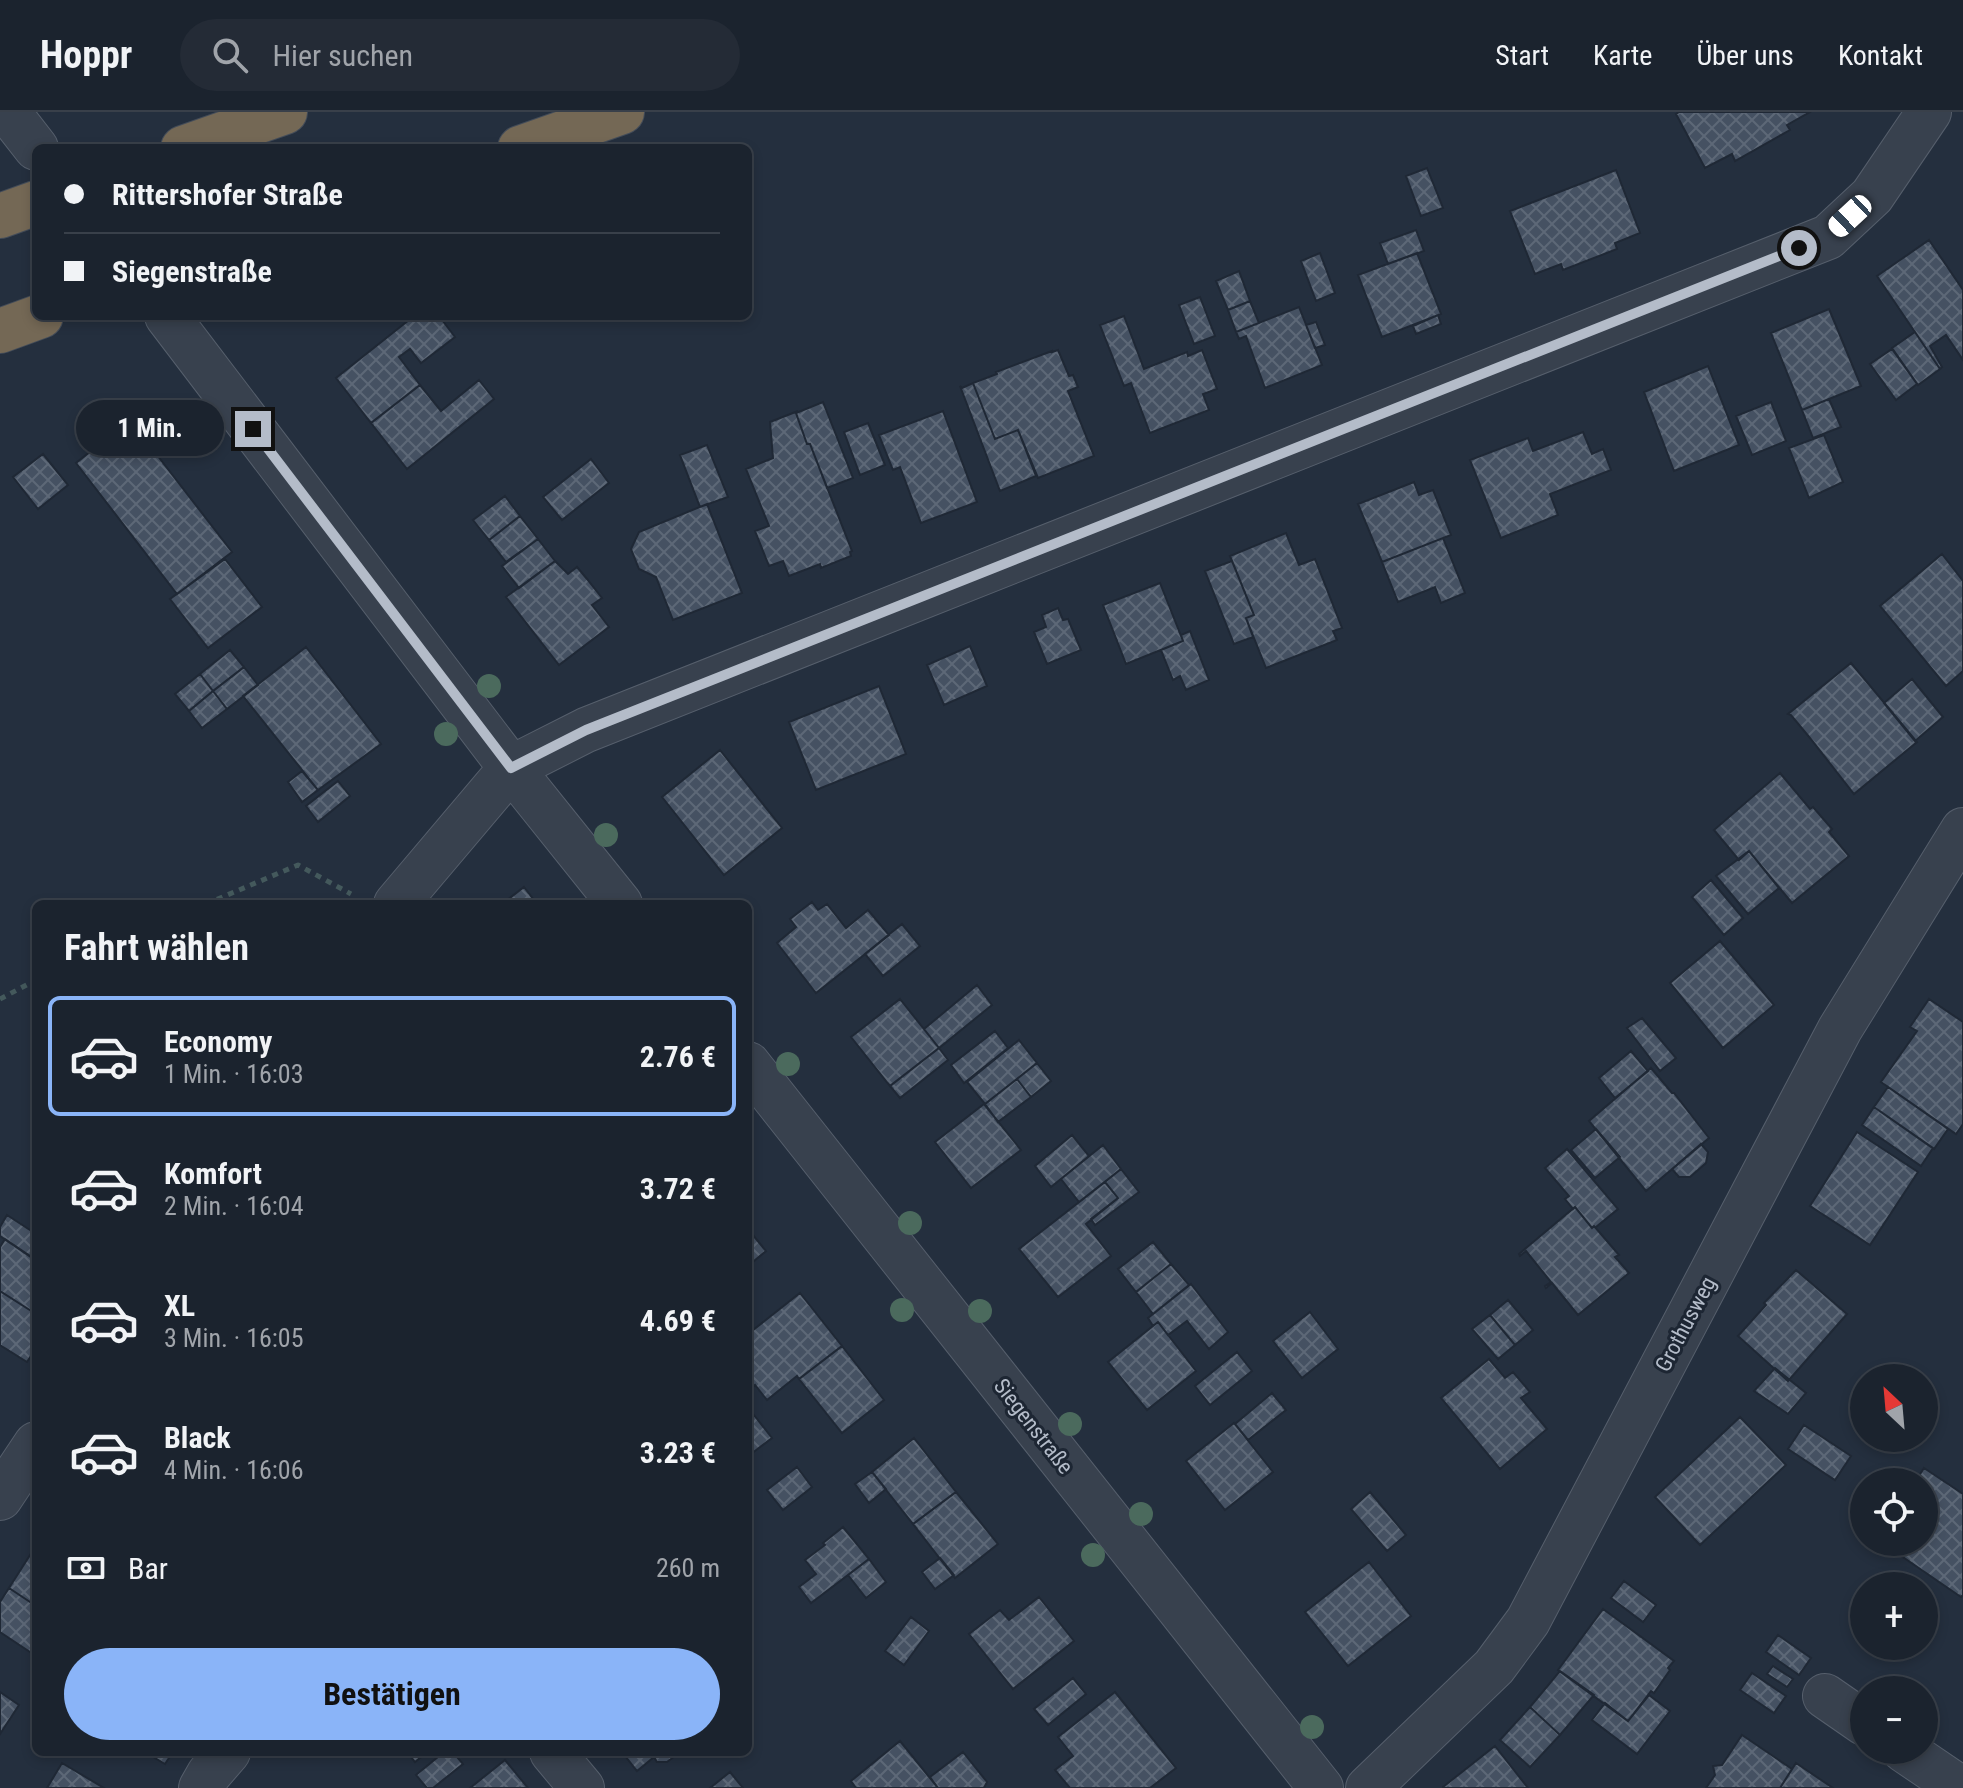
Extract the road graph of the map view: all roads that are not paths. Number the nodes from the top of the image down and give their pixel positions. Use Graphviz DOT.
graph roads {
  1 [pos="8,112"];
  2 [pos="285,112"];
  3 [pos="622,112"];
  4 [pos="1929,112"];
  5 [pos="33,144"];
  6 [pos="194,144"];
  7 [pos="531,144"];
  8 [pos="32,319"];
  9 [pos="170,320"];
  10 [pos="0,331"];
  11 [pos="511,768"];
  12 [pos="1963,830"];
  13 [pos="378,900"];
  14 [pos="617,900"];
  15 [pos="752,1069"];
  16 [pos="32,1450"];
  17 [pos="0,1498"];
  18 [pos="1825,1696"];
  19 [pos="1850,1713"];
  20 [pos="225,1756"];
  21 [pos="555,1756"];
  22 [pos="1925,1764"];
  23 [pos="201,1788"];
  24 [pos="582,1788"];
  25 [pos="1321,1788"];
  26 [pos="1368,1788"];
  27 [pos="1960,1788"];
  1 -- 5 [label="street"];
  2 -- 6 [label="highway"];
  3 -- 7 [label="highway"];
  4 -- 11 [label="street"];
  8 -- 10 [label="highway"];
  9 -- 11 [label="street"];
  11 -- 13 [label="street"];
  11 -- 14 [label="street"];
  12 -- 26 [label="street, Grothusweg"];
  15 -- 25 [label="street, Siegenstraße"];
  16 -- 17 [label="street"];
  18 -- 19 [label="street"];
  20 -- 23 [label="street"];
  21 -- 24 [label="street"];
  22 -- 27 [label="street"];
}
